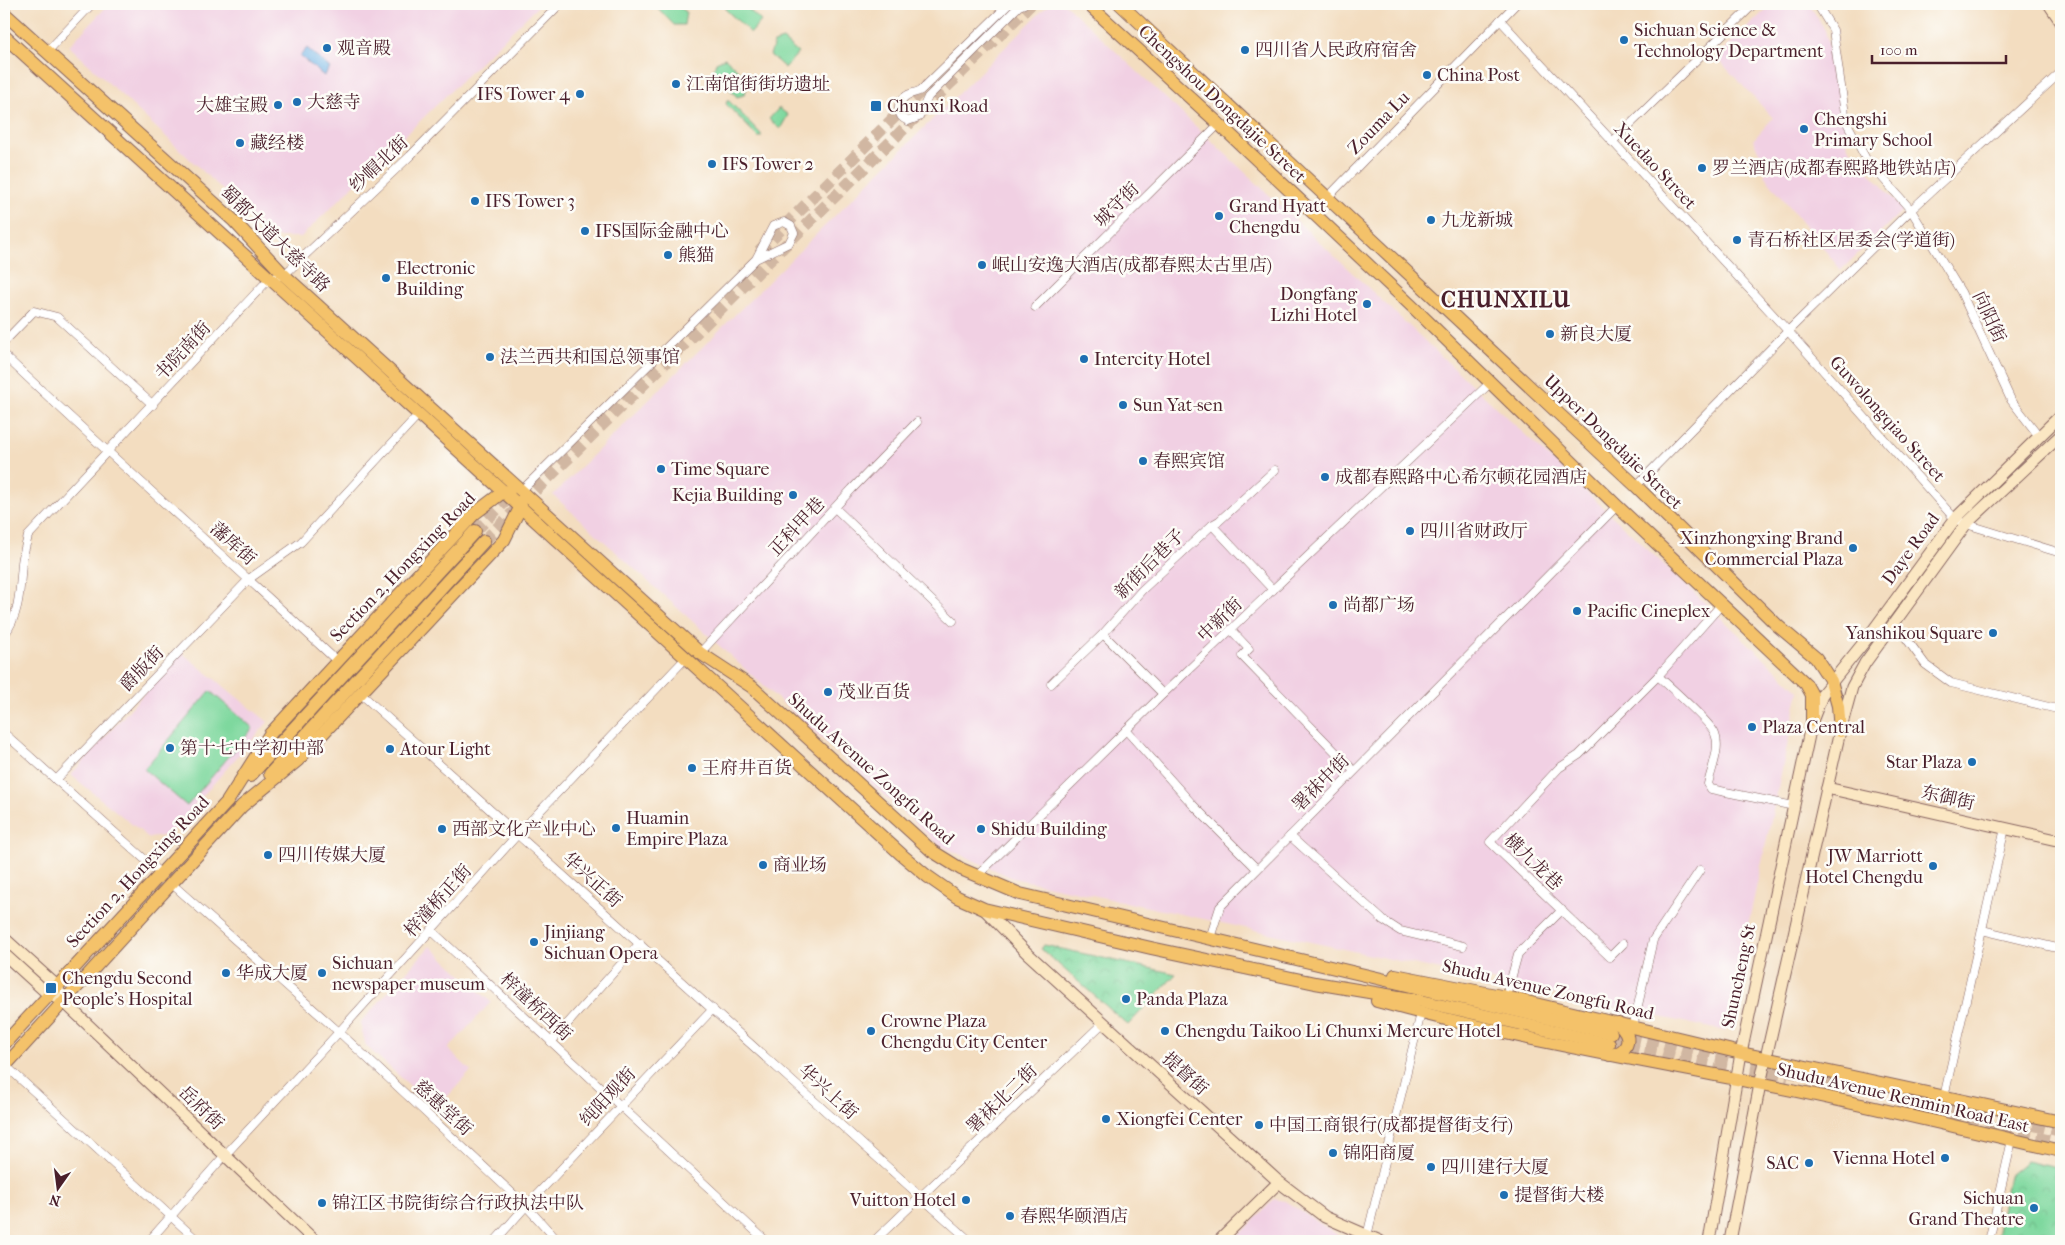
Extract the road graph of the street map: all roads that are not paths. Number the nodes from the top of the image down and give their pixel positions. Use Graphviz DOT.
graph roads {
  1 [pos="92,4"];
  2 [pos="560,4"];
  3 [pos="1010,4"];
  4 [pos="1024,4"];
  5 [pos="1088,4"];
  6 [pos="1120,4"];
  7 [pos="1516,4"];
  8 [pos="1754,4"];
  9 [pos="1817,4"];
  10 [pos="2049,4"];
  11 [pos="4,13"];
  12 [pos="1500,20"];
  13 [pos="2061,22"];
  14 [pos="4,36"];
  15 [pos="47,52"];
  16 [pos="2061,72"];
  17 [pos="1219,124"];
  18 [pos="1612,142"];
  19 [pos="1327,198"];
  20 [pos="1911,210"];
  21 [pos="756,259"];
  22 [pos="284,275"];
  23 [pos="269,279"];
  24 [pos="1035,306"];
  25 [pos="1788,331"];
  26 [pos="4,342"];
  27 [pos="4,355"];
  28 [pos="1490,383"];
  29 [pos="153,405"];
  30 [pos="418,415"];
  31 [pos="2061,416"];
  32 [pos="916,422"];
  33 [pos="2061,435"];
  34 [pos="2039,436"];
  35 [pos="106,452"];
  36 [pos="1275,470"];
  37 [pos="1636,486"];
  38 [pos="522,490"];
  39 [pos="503,492"];
  40 [pos="1617,506"];
  41 [pos="520,508"];
  42 [pos="835,508"];
  43 [pos="1955,518"];
  44 [pos="1966,524"];
  45 [pos="1212,525"];
  46 [pos="475,531"];
  47 [pos="484,541"];
  48 [pos="2061,553"];
  49 [pos="250,579"];
  50 [pos="1273,590"];
  51 [pos="1721,605"];
  52 [pos="953,621"];
  53 [pos="1895,623"];
  54 [pos="1778,626"];
  55 [pos="1231,630"];
  56 [pos="1103,634"];
  57 [pos="4,635"];
  58 [pos="1762,643"];
  59 [pos="700,653"];
  60 [pos="686,658"];
  61 [pos="338,661"];
  62 [pos="1658,676"];
  63 [pos="1832,681"];
  64 [pos="1052,684"];
  65 [pos="360,693"];
  66 [pos="1163,694"];
  67 [pos="2061,710"];
  68 [pos="1812,721"];
  69 [pos="1126,730"];
  70 [pos="1840,731"];
  71 [pos="4,733"];
  72 [pos="1354,771"];
  73 [pos="56,780"];
  74 [pos="1826,788"];
  75 [pos="227,802"];
  76 [pos="242,806"];
  77 [pos="1794,806"];
  78 [pos="2005,828"];
  79 [pos="518,834"];
  80 [pos="1290,836"];
  81 [pos="2061,841"];
  82 [pos="1257,869"];
  83 [pos="1700,870"];
  84 [pos="161,874"];
  85 [pos="977,876"];
  86 [pos="172,884"];
  87 [pos="984,909"];
  88 [pos="1562,910"];
  89 [pos="1982,930"];
  90 [pos="432,931"];
  91 [pos="4,938"];
  92 [pos="1210,938"];
  93 [pos="640,943"];
  94 [pos="1623,944"];
  95 [pos="1463,946"];
  96 [pos="2061,949"];
  97 [pos="4,954"];
  98 [pos="1322,964"];
  99 [pos="1315,984"];
  100 [pos="53,991"];
  101 [pos="1506,997"];
  102 [pos="63,1000"];
  103 [pos="713,1009"];
  104 [pos="1421,1013"];
  105 [pos="1103,1023"];
  106 [pos="1633,1028"];
  107 [pos="339,1032"];
  108 [pos="1612,1039"];
  109 [pos="551,1042"];
  110 [pos="4,1044"];
  111 [pos="1741,1053"];
  112 [pos="1766,1058"];
  113 [pos="5,1066"];
  114 [pos="1736,1079"];
  115 [pos="1760,1084"];
  116 [pos="1944,1097"];
  117 [pos="621,1106"];
  118 [pos="2061,1122"];
  119 [pos="2012,1140"];
  120 [pos="2061,1151"];
  121 [pos="225,1155"];
  122 [pos="1279,1182"];
  123 [pos="922,1196"];
  124 [pos="526,1206"];
  125 [pos="171,1216"];
  126 [pos="1367,1236"];
  127 [pos="149,1241"];
  128 [pos="198,1241"];
  129 [pos="315,1241"];
  130 [pos="495,1241"];
  131 [pos="558,1241"];
  132 [pos="766,1241"];
  133 [pos="874,1241"];
  134 [pos="970,1241"];
  135 [pos="1219,1241"];
  136 [pos="1380,1241"];
  137 [pos="1709,1241"];
  138 [pos="1730,1241"];
  139 [pos="1989,1241"];
  1 -- 15 [label="street"];
  2 -- 22 [label="street, 纱帽北街"];
  3 -- 4 [label="street"];
  5 -- 17 [label="main road, Chengshou Dongdajie Street"];
  6 -- 19 [label="main road, Chengshou Dongdajie Street"];
  7 -- 12 [label="street, Zouma Lu"];
  8 -- 18 [label="street"];
  9 -- 20 [label="street, 向阳街"];
  10 -- 13 [label="main road"];
  11 -- 15 [label="main road, 蜀都大道大慈寺路"];
  12 -- 18 [label="street, Xuedao Street"];
  12 -- 19 [label="street, Zouma Lu"];
  14 -- 23 [label="main road, 蜀都大道大慈寺路"];
  15 -- 22 [label="main road, 蜀都大道大慈寺路"];
  16 -- 20 [label="street"];
  17 -- 24 [label="street, 城守街"];
  17 -- 28 [label="main road, Chengshou Dongdajie Street"];
  18 -- 25 [label="street, Xuedao Street"];
  19 -- 37 [label="main road, Upper Dongdajie Street"];
  20 -- 25 [label="street"];
  20 -- 34 [label="street, 向阳街"];
  21 -- 21 [label="street"];
  21 -- 38 [label="street"];
  22 -- 23 [label="street"];
  22 -- 38 [label="main road, 蜀都大道大慈寺路"];
  23 -- 29 [label="street, 书院南街"];
  23 -- 30 [label="main road, 蜀都大道大慈寺路"];
  25 -- 37 [label="street"];
  25 -- 43 [label="street, Guwolongqiao Street"];
  26 -- 29 [label="street"];
  27 -- 35 [label="street, 藩库街"];
  28 -- 40 [label="main road"];
  28 -- 50 [label="street, 中新街"];
  29 -- 35 [label="street, 书院南街"];
  30 -- 39 [label="main road, 蜀都大道大慈寺路"];
  30 -- 49 [label="street, 爵版街"];
  31 -- 34 [label="main road, Daye Road"];
  32 -- 42 [label="street, 正科甲巷"];
  33 -- 44 [label="main road, Daye Road"];
  34 -- 43 [label="main road, Daye Road"];
  35 -- 49 [label="street, 藩库街"];
  35 -- 57 [label="street, 书院南街"];
  36 -- 45 [label="street, 新街后巷子"];
  37 -- 54 [label="main road, Upper Dongdajie Street"];
  38 -- 39 [label="main road, Section 2, Hongxing Road"];
  38 -- 41 [label="main road, Section 2, Hongxing Road"];
  38 -- 59 [label="main road, Shudu Avenue Zongfu Road"];
  39 -- 41 [label="main road, 蜀都大道大慈寺路"];
  39 -- 61 [label="main road, Section 2, Hongxing Road"];
  40 -- 51 [label="main road"];
  40 -- 72 [label="street, 署袜中街"];
  41 -- 60 [label="main road, Shudu Avenue Zongfu Road"];
  41 -- 65 [label="main road, Section 2, Hongxing Road"];
  42 -- 52 [label="street"];
  42 -- 59 [label="street, 正科甲巷"];
  43 -- 44 [label="street, Guwolongqiao Street"];
  43 -- 63 [label="main road, Daye Road"];
  44 -- 48 [label="street, Guwolongqiao Street"];
  44 -- 53 [label="main road, Daye Road"];
  45 -- 50 [label="street"];
  45 -- 56 [label="street, 新街后巷子"];
  46 -- 75 [label="main road"];
  47 -- 76 [label="main road"];
  49 -- 61 [label="street, 藩库街"];
  49 -- 73 [label="street, 爵版街"];
  50 -- 55 [label="street, 中新街"];
  51 -- 58 [label="main road"];
  51 -- 62 [label="street"];
  53 -- 67 [label="street"];
  53 -- 70 [label="main road, Daye Road"];
  54 -- 58 [label="main road"];
  54 -- 63 [label="main road, Upper Dongdajie Street"];
  55 -- 66 [label="street, 中新街"];
  55 -- 72 [label="street"];
  56 -- 64 [label="street, 新街后巷子"];
  56 -- 66 [label="street"];
  58 -- 68 [label="main road"];
  59 -- 85 [label="main road, Shudu Avenue Zongfu Road"];
  60 -- 79 [label="street, 梓潼桥正街"];
  60 -- 87 [label="main road, Shudu Avenue Zongfu Road"];
  61 -- 75 [label="main road, Section 2, Hongxing Road"];
  62 -- 77 [label="street"];
  62 -- 88 [label="street, 横九龙巷"];
  63 -- 68 [label="main road, Daye Road"];
  63 -- 70 [label="main road, Upper Dongdajie Street"];
  65 -- 76 [label="main road, Section 2, Hongxing Road"];
  65 -- 79 [label="street, 华兴正街"];
  66 -- 69 [label="street, 中新街"];
  68 -- 77 [label="main road, Shuncheng St"];
  69 -- 82 [label="street"];
  69 -- 85 [label="street, 中新街"];
  70 -- 74 [label="main road"];
  71 -- 73 [label="street"];
  72 -- 80 [label="street, 署袜中街"];
  73 -- 84 [label="street"];
  74 -- 78 [label="main road, 东御街"];
  74 -- 112 [label="main road"];
  75 -- 84 [label="main road, Section 2, Hongxing Road"];
  76 -- 86 [label="main road, Section 2, Hongxing Road"];
  77 -- 111 [label="main road, Shuncheng St"];
  78 -- 81 [label="main road, 东御街"];
  78 -- 89 [label="street"];
  79 -- 90 [label="street, 梓潼桥正街"];
  79 -- 93 [label="street, 华兴正街"];
  80 -- 82 [label="street, 署袜中街"];
  80 -- 95 [label="street"];
  82 -- 92 [label="street, 署袜中街"];
  83 -- 106 [label="street"];
  84 -- 100 [label="main road, Section 2, Hongxing Road"];
  85 -- 92 [label="main road, Shudu Avenue Zongfu Road"];
  86 -- 102 [label="main road, Section 2, Hongxing Road"];
  86 -- 107 [label="street, 慈惠堂街"];
  87 -- 99 [label="main road, Shudu Avenue Zongfu Road"];
  87 -- 105 [label="main road, 提督街"];
  88 -- 94 [label="street, 横九龙巷"];
  88 -- 101 [label="street"];
  89 -- 96 [label="street"];
  89 -- 116 [label="street"];
  90 -- 107 [label="street, 梓潼桥正街"];
  90 -- 109 [label="street, 梓潼桥西街"];
  91 -- 100 [label="main road"];
  92 -- 98 [label="main road, Shudu Avenue Zongfu Road"];
  93 -- 103 [label="street, 华兴正街"];
  93 -- 109 [label="street"];
  97 -- 100 [label="main road"];
  98 -- 101 [label="main road, Shudu Avenue Zongfu Road"];
  98 -- 108 [label="main road, Shudu Avenue Zongfu Road"];
  99 -- 104 [label="main road, Shudu Avenue Zongfu Road"];
  99 -- 108 [label="main road, Shudu Avenue Zongfu Road"];
  100 -- 102 [label="main road"];
  100 -- 110 [label="main road, Section 2, Hongxing Road"];
  101 -- 108 [label="main road, Shudu Avenue Zongfu Road"];
  102 -- 113 [label="main road, Section 2, Hongxing Road"];
  102 -- 121 [label="main road, 岳府街"];
  103 -- 117 [label="street, 纯阳观街"];
  103 -- 123 [label="street, 华兴上街"];
  104 -- 108 [label="main road, Shudu Avenue Zongfu Road"];
  104 -- 126 [label="street"];
  105 -- 122 [label="main road, 提督街"];
  105 -- 123 [label="street, 署袜北二街"];
  106 -- 108 [label="main road, Shudu Avenue Zongfu Road"];
  106 -- 111 [label="main road, Shudu Avenue Zongfu Road"];
  107 -- 121 [label="street, 梓潼桥正街"];
  107 -- 124 [label="street, 慈惠堂街"];
  108 -- 114 [label="main road, Shudu Avenue Zongfu Road"];
  109 -- 117 [label="street, 梓潼桥西街"];
  111 -- 112 [label="main road, Shudu Avenue Zongfu Road"];
  111 -- 114 [label="main road, Shuncheng St"];
  112 -- 115 [label="main road"];
  112 -- 116 [label="main road, Shudu Avenue Renmin Road East"];
  113 -- 125 [label="street"];
  114 -- 115 [label="main road, Shudu Avenue Renmin Road East"];
  114 -- 137 [label="main road, Shuncheng St"];
  115 -- 119 [label="main road, Shudu Avenue Renmin Road East"];
  115 -- 138 [label="main road"];
  116 -- 118 [label="main road, Shudu Avenue Renmin Road East"];
  117 -- 124 [label="street, 纯阳观街"];
  117 -- 132 [label="street, 梓潼桥西街"];
  119 -- 120 [label="main road, Shudu Avenue Renmin Road East"];
  119 -- 139 [label="street"];
  121 -- 125 [label="street, 梓潼桥正街"];
  121 -- 129 [label="main road, 岳府街"];
  122 -- 126 [label="main road, 提督街"];
  122 -- 135 [label="main road"];
  123 -- 133 [label="street, 署袜北二街"];
  123 -- 134 [label="street, 华兴上街"];
  124 -- 130 [label="street, 纯阳观街"];
  124 -- 131 [label="street, 慈惠堂街"];
  125 -- 127 [label="street, 梓潼桥正街"];
  125 -- 128 [label="street"];
  126 -- 136 [label="main road, 提督街"];
}
